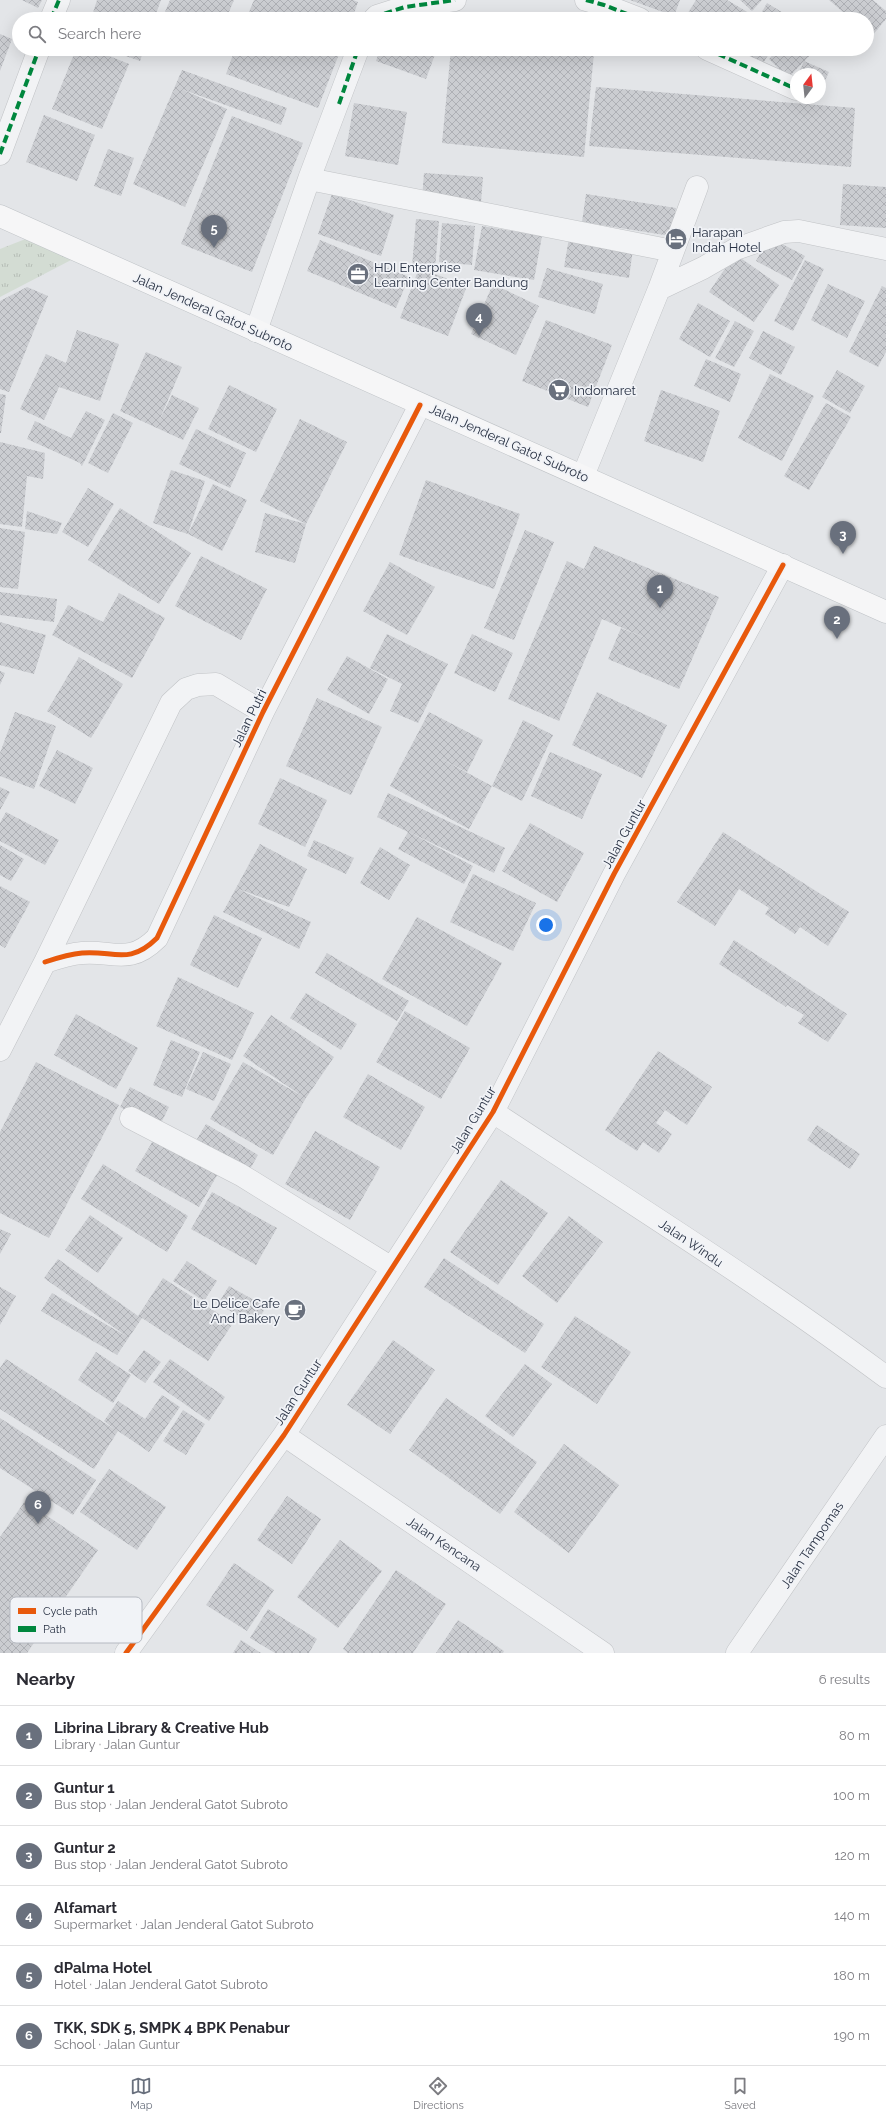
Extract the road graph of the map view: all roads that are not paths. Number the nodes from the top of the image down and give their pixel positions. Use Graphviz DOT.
graph roads {
  1 [pos="60,0"];
  2 [pos="455,0"];
  3 [pos="586,0"];
  4 [pos="54,12"];
  5 [pos="389,12"];
  6 [pos="622,12"];
  7 [pos="36,56"];
  8 [pos="355,56"];
  9 [pos="723,56"];
  10 [pos="790,86"];
  11 [pos="0,154"];
  12 [pos="309,179"];
  13 [pos="697,187"];
  14 [pos="0,216"];
  15 [pos="886,249"];
  16 [pos="673,251"];
  17 [pos="659,289"];
  18 [pos="256,331"];
  19 [pos="420,405"];
  20 [pos="584,476"];
  21 [pos="783,565"];
  22 [pos="886,612"];
  23 [pos="263,712"];
  24 [pos="45,962"];
  25 [pos="0,1050"];
  26 [pos="493,1112"];
  27 [pos="131,1118"];
  28 [pos="392,1268"];
  29 [pos="886,1377"];
  30 [pos="284,1435"];
  31 [pos="886,1436"];
  32 [pos="142,1631"];
  33 [pos="133,1643"];
  34 [pos="126,1653"];
  35 [pos="603,1653"];
  36 [pos="737,1653"];
  1 -- 4 [label="street"];
  2 -- 5 [label="street"];
  3 -- 6 [label="street"];
  7 -- 11 [label="street"];
  8 -- 12 [label="street"];
  9 -- 10 [label="street"];
  12 -- 16 [label="street"];
  12 -- 18 [label="street"];
  13 -- 16 [label="street"];
  14 -- 18 [label="main road, Jalan Jenderal Gatot Subroto"];
  15 -- 17 [label="street"];
  16 -- 17 [label="street"];
  17 -- 20 [label="street"];
  18 -- 19 [label="main road, Jalan Jenderal Gatot Subroto"];
  19 -- 20 [label="main road, Jalan Jenderal Gatot Subroto"];
  19 -- 23 [label="street, Jalan Putri"];
  20 -- 21 [label="main road, Jalan Jenderal Gatot Subroto"];
  21 -- 22 [label="main road, Jalan Jenderal Gatot Subroto"];
  21 -- 26 [label="street, Jalan Guntur"];
  23 -- 24 [label="street, Jalan Putri"];
  23 -- 24 [label="street, Jalan Putri"];
  24 -- 25 [label="street, Jalan Putri"];
  26 -- 28 [label="street, Jalan Guntur"];
  26 -- 29 [label="street, Jalan Windu"];
  27 -- 28 [label="street"];
  28 -- 30 [label="street, Jalan Guntur"];
  30 -- 32 [label="street, Jalan Guntur"];
  30 -- 35 [label="street, Jalan Kencana"];
  31 -- 36 [label="street, Jalan Tampomas"];
  33 -- 34 [label="street, Jalan Guntur"];
}
